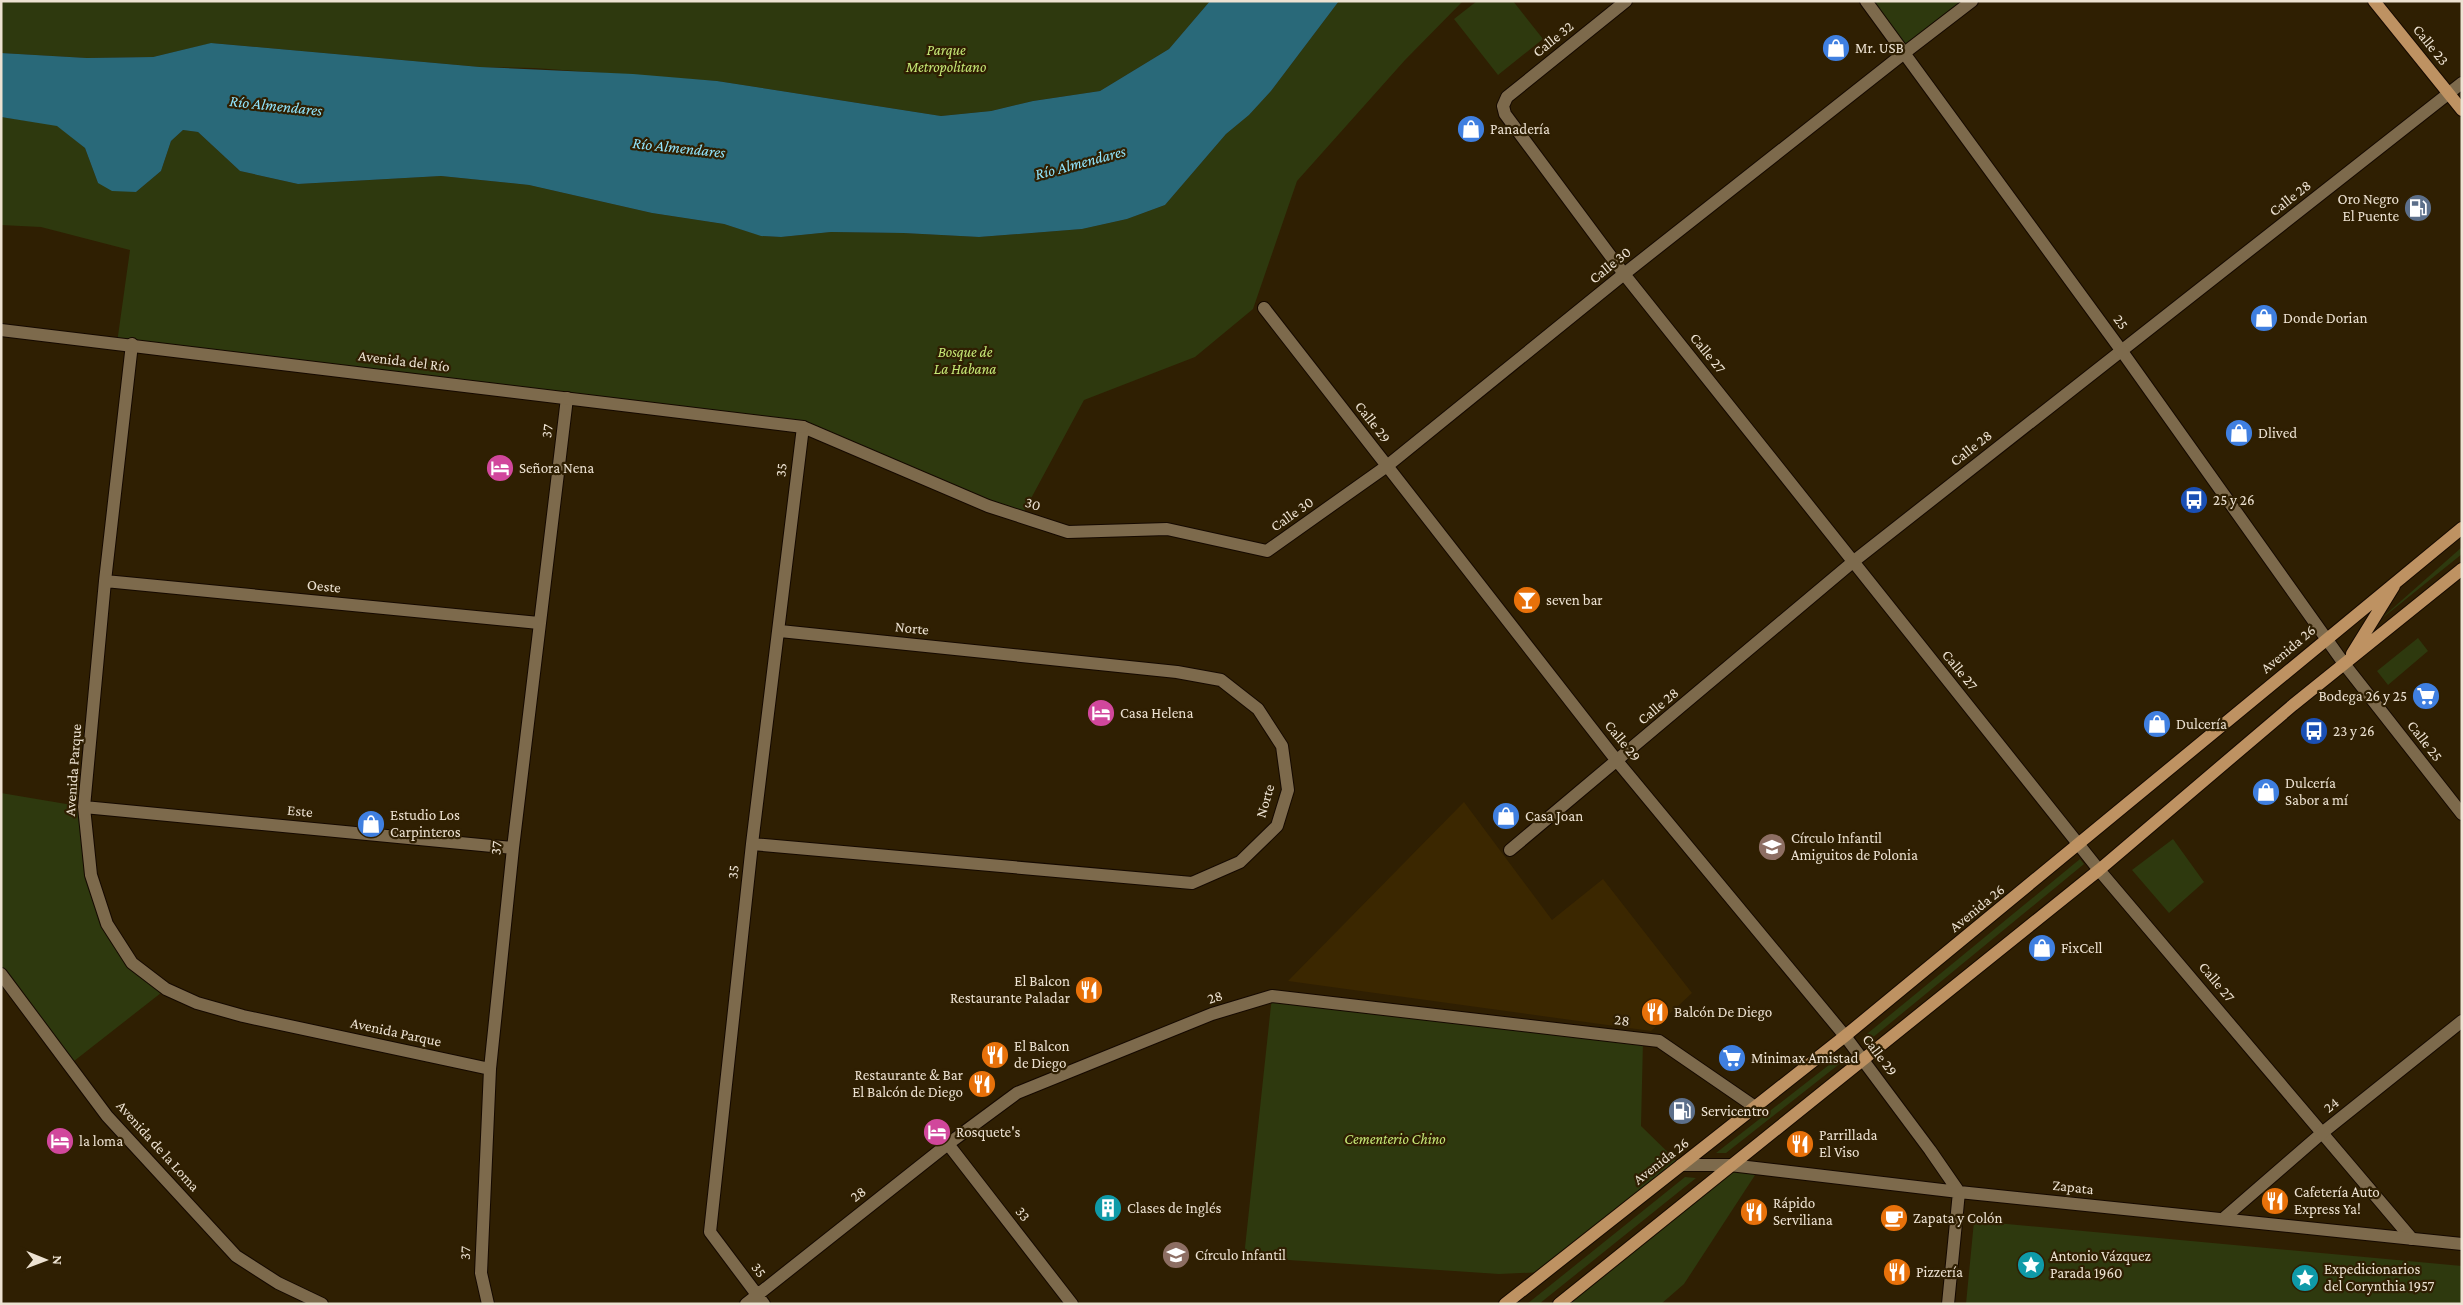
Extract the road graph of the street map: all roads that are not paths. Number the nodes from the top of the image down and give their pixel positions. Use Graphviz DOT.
graph roads {
  1 [pos="1626,1"];
  2 [pos="1866,1"];
  3 [pos="1972,1"];
  4 [pos="2374,1"];
  5 [pos="1903,54"];
  6 [pos="2462,83"];
  7 [pos="2449,94"];
  8 [pos="1503,106"];
  9 [pos="2462,110"];
  10 [pos="1624,274"];
  11 [pos="1264,308"];
  12 [pos="1,330"];
  13 [pos="132,344"];
  14 [pos="2121,350"];
  15 [pos="567,398"];
  16 [pos="802,427"];
  17 [pos="1386,466"];
  18 [pos="2462,528"];
  19 [pos="1267,551"];
  20 [pos="1854,561"];
  21 [pos="2462,569"];
  22 [pos="2400,578"];
  23 [pos="105,581"];
  24 [pos="539,623"];
  25 [pos="780,631"];
  26 [pos="2325,638"];
  27 [pos="2345,665"];
  28 [pos="1618,761"];
  29 [pos="84,807"];
  30 [pos="2462,814"];
  31 [pos="752,844"];
  32 [pos="2079,845"];
  33 [pos="513,848"];
  34 [pos="1510,850"];
  35 [pos="2099,870"];
  36 [pos="1,974"];
  37 [pos="2462,1021"];
  38 [pos="1845,1036"];
  39 [pos="1864,1061"];
  40 [pos="490,1069"];
  41 [pos="1755,1107"];
  42 [pos="2322,1134"];
  43 [pos="948,1144"];
  44 [pos="1681,1165"];
  45 [pos="1730,1165"];
  46 [pos="1959,1192"];
  47 [pos="2224,1218"];
  48 [pos="2412,1239"];
  49 [pos="2462,1244"];
  50 [pos="760,1299"];
  51 [pos="322,1304"];
  52 [pos="488,1304"];
  53 [pos="746,1304"];
  54 [pos="1072,1304"];
  55 [pos="1505,1304"];
  56 [pos="1559,1304"];
  57 [pos="1948,1304"];
  1 -- 8 [label="street, Calle 32"];
  2 -- 5 [label="street, 25"];
  3 -- 5 [label="street, Calle 30"];
  4 -- 7 [label="main road, Calle 23"];
  5 -- 10 [label="street, Calle 30"];
  5 -- 14 [label="street, 25"];
  6 -- 7 [label="street, Calle 28"];
  7 -- 9 [label="main road, Calle 23"];
  7 -- 14 [label="street, Calle 28"];
  8 -- 10 [label="street, Calle 27"];
  10 -- 17 [label="street, Calle 30"];
  10 -- 20 [label="street, Calle 27"];
  11 -- 17 [label="street, Calle 29"];
  12 -- 13 [label="street, Avenida del Río"];
  13 -- 15 [label="street, Avenida del Río"];
  13 -- 23 [label="street, Avenida Parque"];
  14 -- 20 [label="street, Calle 28"];
  14 -- 26 [label="street, 25"];
  15 -- 16 [label="street, Avenida del Río"];
  15 -- 24 [label="street, 37"];
  16 -- 19 [label="street, 30"];
  16 -- 25 [label="street, 35"];
  17 -- 19 [label="street, Calle 30"];
  17 -- 28 [label="street, Calle 29"];
  18 -- 22 [label="main road, Avenida 26"];
  20 -- 28 [label="street, Calle 28"];
  20 -- 32 [label="street, Calle 27"];
  21 -- 27 [label="main road"];
  22 -- 26 [label="main road, Avenida 26"];
  22 -- 27 [label="main road"];
  23 -- 24 [label="street, Oeste"];
  23 -- 29 [label="street, Avenida Parque"];
  24 -- 33 [label="street, 37"];
  25 -- 31 [label="street, 35"];
  25 -- 31 [label="street, Norte"];
  26 -- 27 [label="street, 25"];
  26 -- 32 [label="main road, Avenida 26"];
  27 -- 30 [label="street, Calle 25"];
  27 -- 35 [label="main road"];
  28 -- 34 [label="street, Calle 28"];
  28 -- 38 [label="street, Calle 29"];
  29 -- 33 [label="street, Este"];
  29 -- 40 [label="street, Avenida Parque"];
  31 -- 50 [label="street, 35"];
  32 -- 35 [label="street, Calle 27"];
  32 -- 38 [label="main road, Avenida 26"];
  33 -- 40 [label="street, 37"];
  35 -- 39 [label="main road"];
  35 -- 42 [label="street, Calle 27"];
  36 -- 51 [label="street, Avenida de la Loma"];
  37 -- 42 [label="street, 24"];
  38 -- 39 [label="street, Calle 29"];
  38 -- 41 [label="main road, Avenida 26"];
  39 -- 45 [label="main road"];
  39 -- 46 [label="street, Calle 29"];
  40 -- 52 [label="street, 37"];
  41 -- 43 [label="street, 28"];
  41 -- 44 [label="main road, Avenida 26"];
  42 -- 47 [label="street, 24"];
  42 -- 48 [label="street, Calle 27"];
  43 -- 50 [label="street, 28"];
  43 -- 54 [label="street, 33"];
  44 -- 45 [label="street, Zapata"];
  44 -- 55 [label="main road, Avenida 26"];
  45 -- 46 [label="street, Zapata"];
  45 -- 56 [label="main road"];
  46 -- 47 [label="street, Zapata"];
  46 -- 57 [label="street"];
  47 -- 48 [label="street, Zapata"];
  48 -- 49 [label="street, Zapata"];
  50 -- 53 [label="street, 28"];
}
